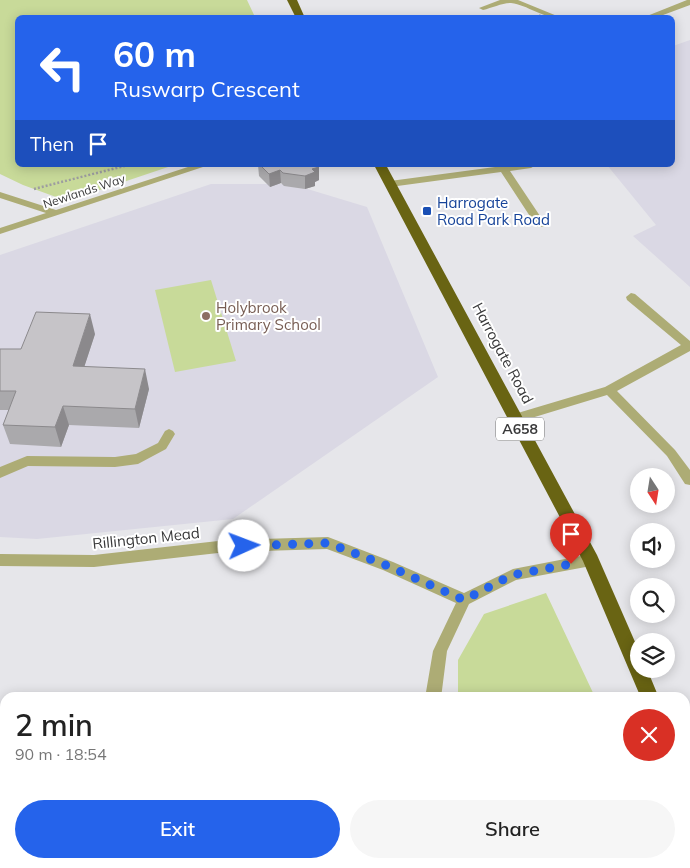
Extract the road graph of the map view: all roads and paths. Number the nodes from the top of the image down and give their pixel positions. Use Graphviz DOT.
graph roads {
  1 [pos="292,0"];
  2 [pos="690,2"];
  3 [pos="483,8"];
  4 [pos="300,15"];
  5 [pos="550,15"];
  6 [pos="654,15"];
  7 [pos="120,167"];
  8 [pos="198,167"];
  9 [pos="381,167"];
  10 [pos="518,167"];
  11 [pos="504,169"];
  12 [pos="390,184"];
  13 [pos="29,190"];
  14 [pos="0,195"];
  15 [pos="57,213"];
  16 [pos="541,224"];
  17 [pos="0,231"];
  18 [pos="631,297"];
  19 [pos="689,346"];
  20 [pos="609,390"];
  21 [pos="515,418"];
  22 [pos="169,434"];
  23 [pos="0,473"];
  24 [pos="690,480"];
  25 [pos="0,560"];
  26 [pos="591,560"];
  27 [pos="464,600"];
  28 [pos="434,692"];
  29 [pos="647,692"];
  1 -- 4 [label="highway"];
  2 -- 6 [label="street"];
  3 -- 5 [label="street"];
  7 -- 13 [label="path"];
  8 -- 15 [label="street, Newlands Way"];
  9 -- 12 [label="highway, Harrogate Road / A658"];
  10 -- 11 [label="street"];
  11 -- 12 [label="street"];
  11 -- 16 [label="street"];
  12 -- 21 [label="highway, Harrogate Road / A658"];
  14 -- 15 [label="street"];
  15 -- 17 [label="street, Newlands Way"];
  18 -- 19 [label="street"];
  19 -- 20 [label="street"];
  20 -- 21 [label="street"];
  20 -- 24 [label="street"];
  21 -- 26 [label="highway, Harrogate Road / A658"];
  22 -- 23 [label="street"];
  25 -- 27 [label="street, Rillington Mead"];
  26 -- 27 [label="street"];
  26 -- 29 [label="highway, Harrogate Road / A658"];
  27 -- 28 [label="street"];
}
